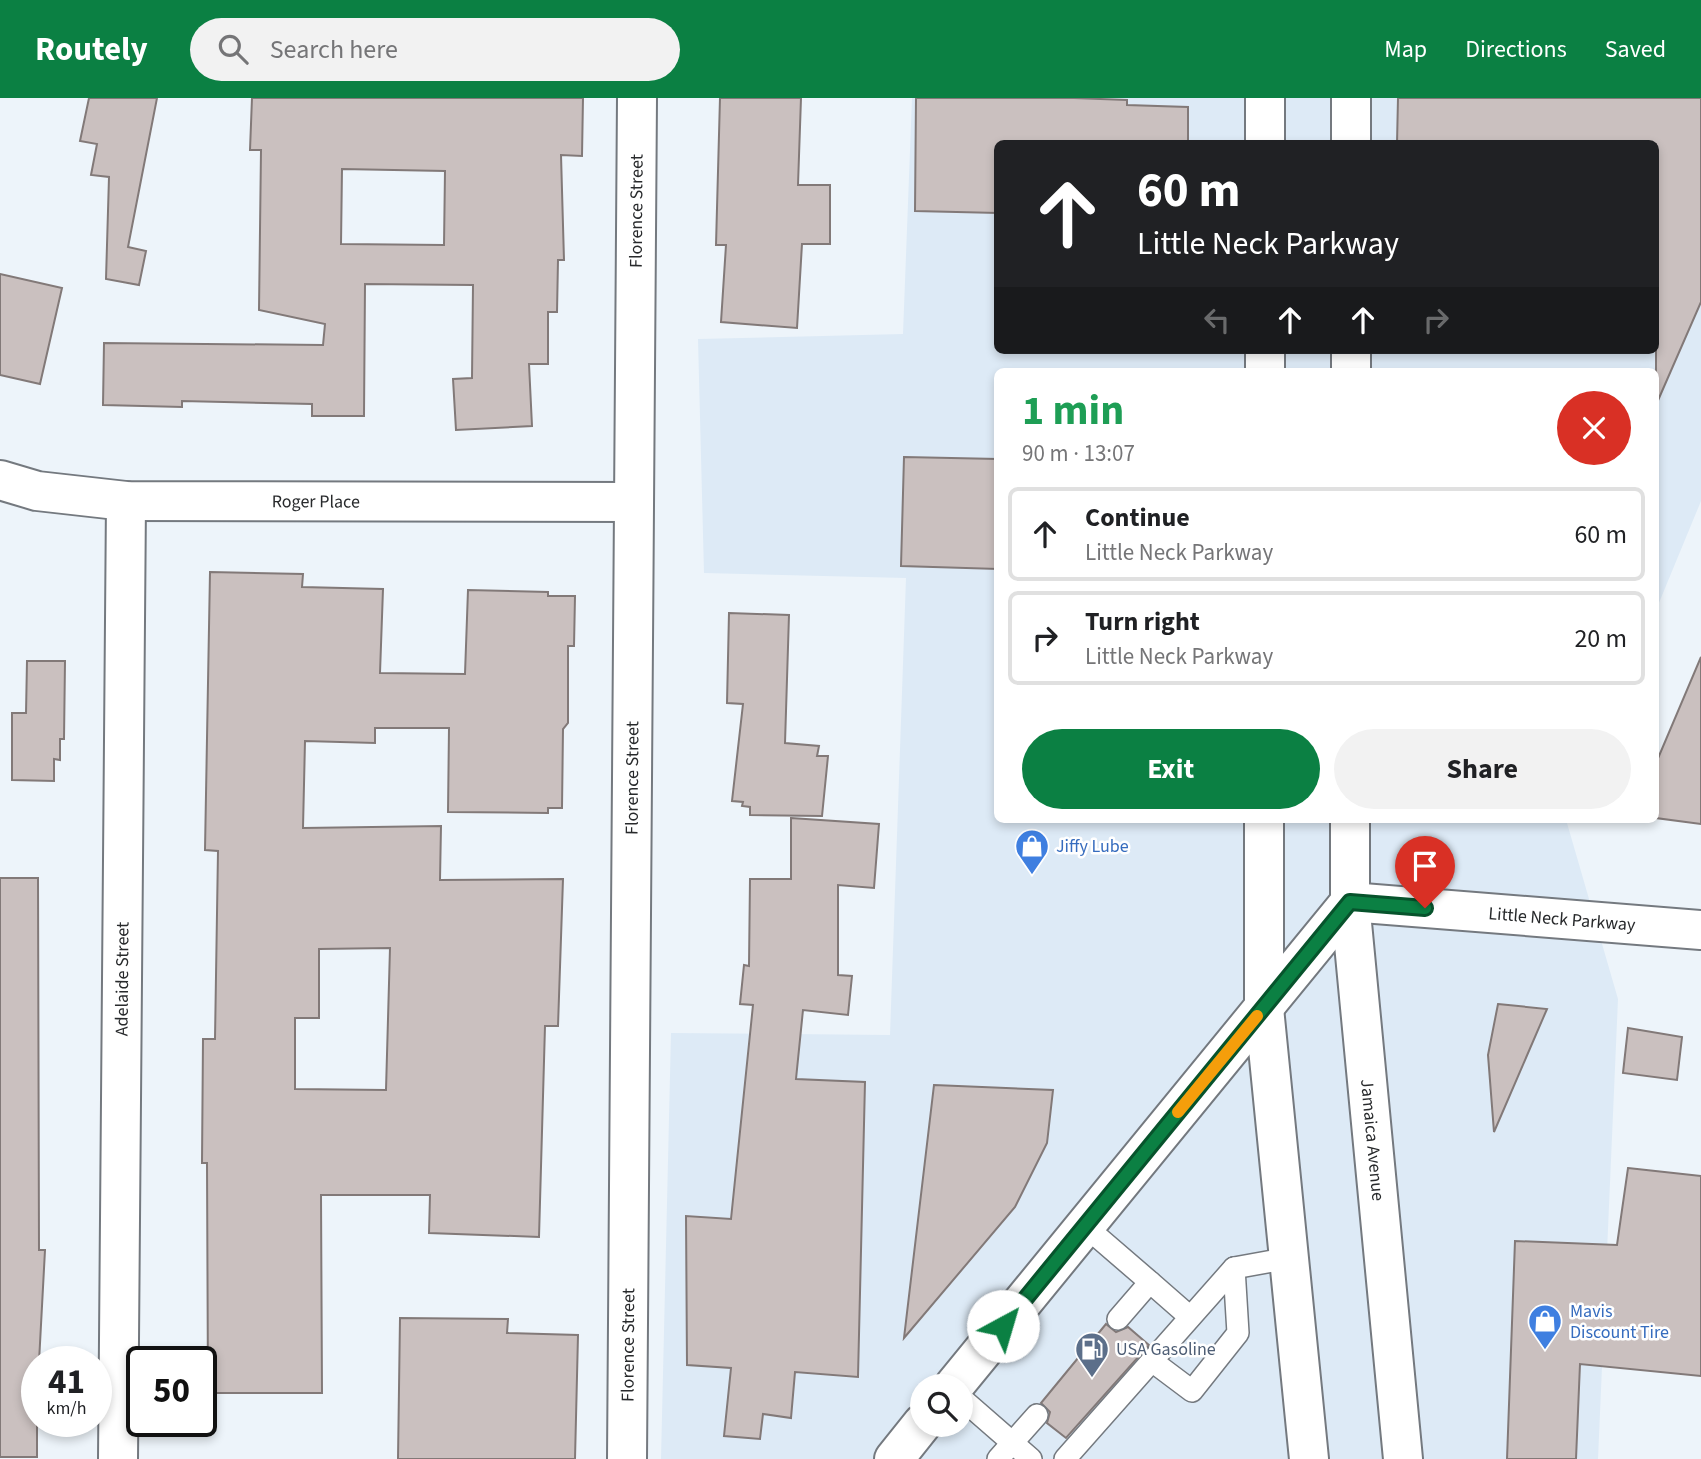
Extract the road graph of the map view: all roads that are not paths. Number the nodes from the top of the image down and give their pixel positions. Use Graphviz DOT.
graph roads {
  1 [pos="637,98"];
  2 [pos="1265,98"];
  3 [pos="1351,98"];
  4 [pos="1265,140"];
  5 [pos="1351,140"];
  6 [pos="0,480"];
  7 [pos="125,501"];
  8 [pos="634,502"];
  9 [pos="1264,823"];
  10 [pos="1350,823"];
  11 [pos="1350,902"];
  12 [pos="1701,930"];
  13 [pos="1264,1008"];
  14 [pos="1085,1226"];
  15 [pos="1289,1258"];
  16 [pos="1234,1268"];
  17 [pos="1150,1282"];
  18 [pos="1190,1317"];
  19 [pos="1118,1319"];
  20 [pos="1152,1361"];
  21 [pos="964,1374"];
  22 [pos="973,1408"];
  23 [pos="1037,1415"];
  24 [pos="912,1437"];
  25 [pos="1013,1443"];
  26 [pos="118,1459"];
  27 [pos="627,1459"];
  28 [pos="894,1459"];
  29 [pos="998,1459"];
  30 [pos="1031,1459"];
  31 [pos="1065,1459"];
  32 [pos="1308,1459"];
  33 [pos="1403,1459"];
  1 -- 8 [label="street, Florence Street"];
  2 -- 4 [label="street"];
  3 -- 5 [label="street"];
  6 -- 7 [label="street, Roger Place"];
  7 -- 8 [label="street, Roger Place"];
  7 -- 26 [label="street, Adelaide Street"];
  8 -- 27 [label="street, Florence Street"];
  9 -- 13 [label="street"];
  10 -- 11 [label="street, Jamaica Avenue"];
  11 -- 12 [label="street, Little Neck Parkway"];
  11 -- 13 [label="street"];
  11 -- 33 [label="street, Jamaica Avenue"];
  13 -- 14 [label="street"];
  13 -- 15 [label="street"];
  14 -- 17 [label="lane"];
  14 -- 21 [label="street"];
  15 -- 16 [label="lane"];
  15 -- 32 [label="street"];
  16 -- 18 [label="lane"];
  16 -- 20 [label="lane"];
  17 -- 18 [label="lane"];
  17 -- 19 [label="lane"];
  18 -- 20 [label="lane"];
  20 -- 31 [label="lane"];
  22 -- 25 [label="lane"];
  23 -- 25 [label="lane"];
  24 -- 28 [label="street"];
  25 -- 29 [label="lane"];
  25 -- 30 [label="lane"];
}
